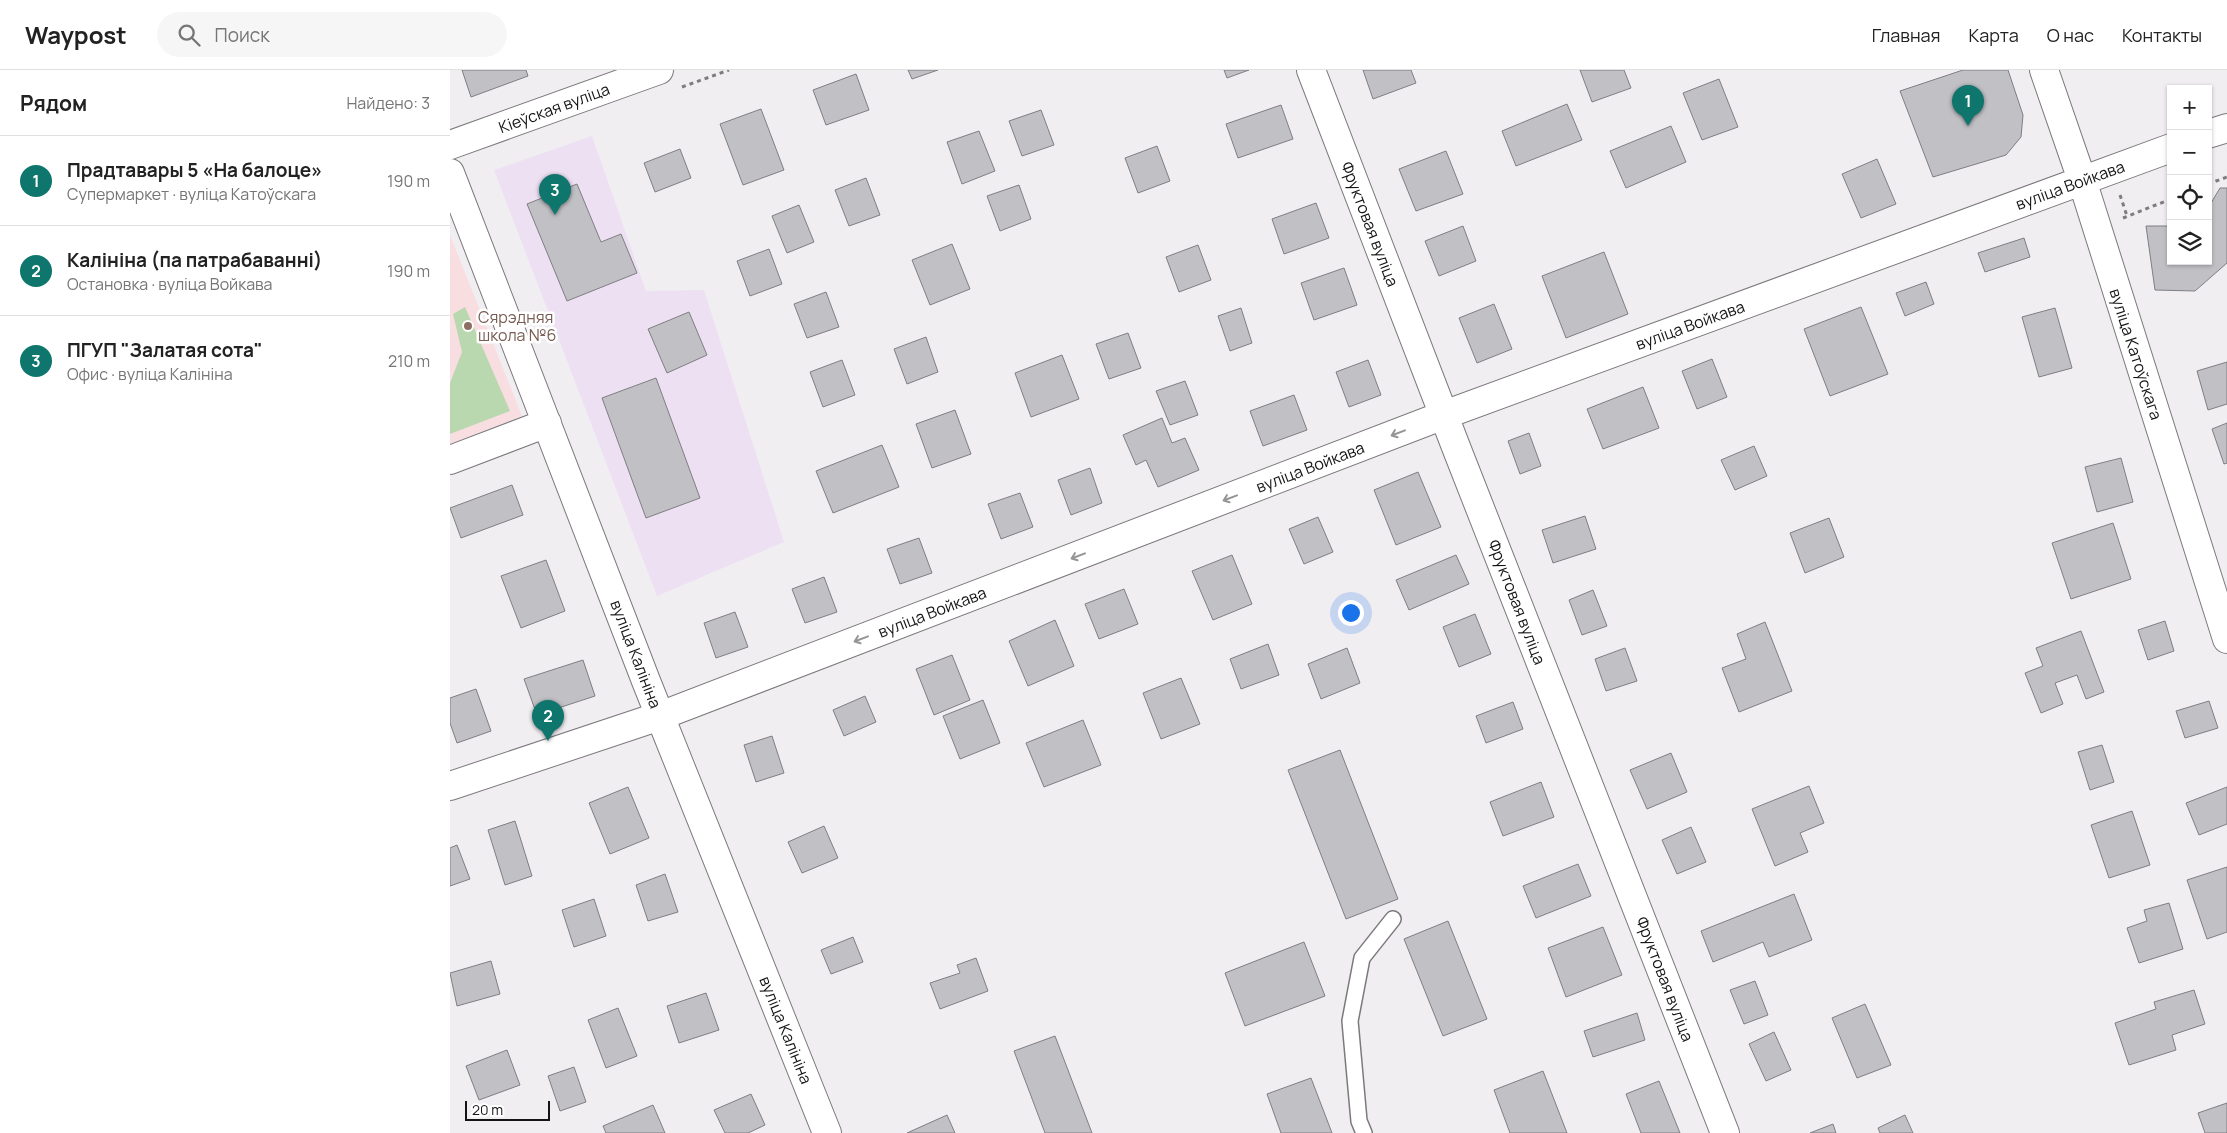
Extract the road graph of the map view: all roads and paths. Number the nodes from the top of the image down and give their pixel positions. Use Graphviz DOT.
graph roads {
  1 [pos="659,70"];
  2 [pos="1311,70"];
  3 [pos="2044,70"];
  4 [pos="2227,128"];
  5 [pos="2212,133"];
  6 [pos="450,145"];
  7 [pos="2167,149"];
  8 [pos="450,172"];
  9 [pos="2227,177"];
  10 [pos="2082,180"];
  11 [pos="2212,183"];
  12 [pos="2167,201"];
  13 [pos="2096,228"];
  14 [pos="1444,416"];
  15 [pos="547,422"];
  16 [pos="450,460"];
  17 [pos="2227,639"];
  18 [pos="660,716"];
  19 [pos="450,786"];
  20 [pos="1392,919"];
  21 [pos="827,1133"];
  22 [pos="1364,1133"];
  23 [pos="1726,1133"];
  1 -- 6 [label="street, Кіеўская вуліца"];
  2 -- 14 [label="street, Фруктовая вуліца"];
  3 -- 10 [label="street, вуліца Катоўскага"];
  4 -- 5 [label="street"];
  7 -- 10 [label="street, вуліца Войкава"];
  8 -- 15 [label="street, вуліца Калініна"];
  9 -- 11 [label="path"];
  10 -- 13 [label="street, вуліца Катоўскага"];
  10 -- 14 [label="street, вуліца Войкава"];
  12 -- 13 [label="path"];
  13 -- 17 [label="street, вуліца Катоўскага"];
  14 -- 18 [label="street, вуліца Войкава, one-way"];
  14 -- 23 [label="street, Фруктовая вуліца"];
  15 -- 16 [label="street"];
  15 -- 18 [label="street, вуліца Калініна"];
  18 -- 19 [label="street, вуліца Войкава"];
  18 -- 21 [label="street, вуліца Калініна"];
  20 -- 22 [label="lane"];
}
